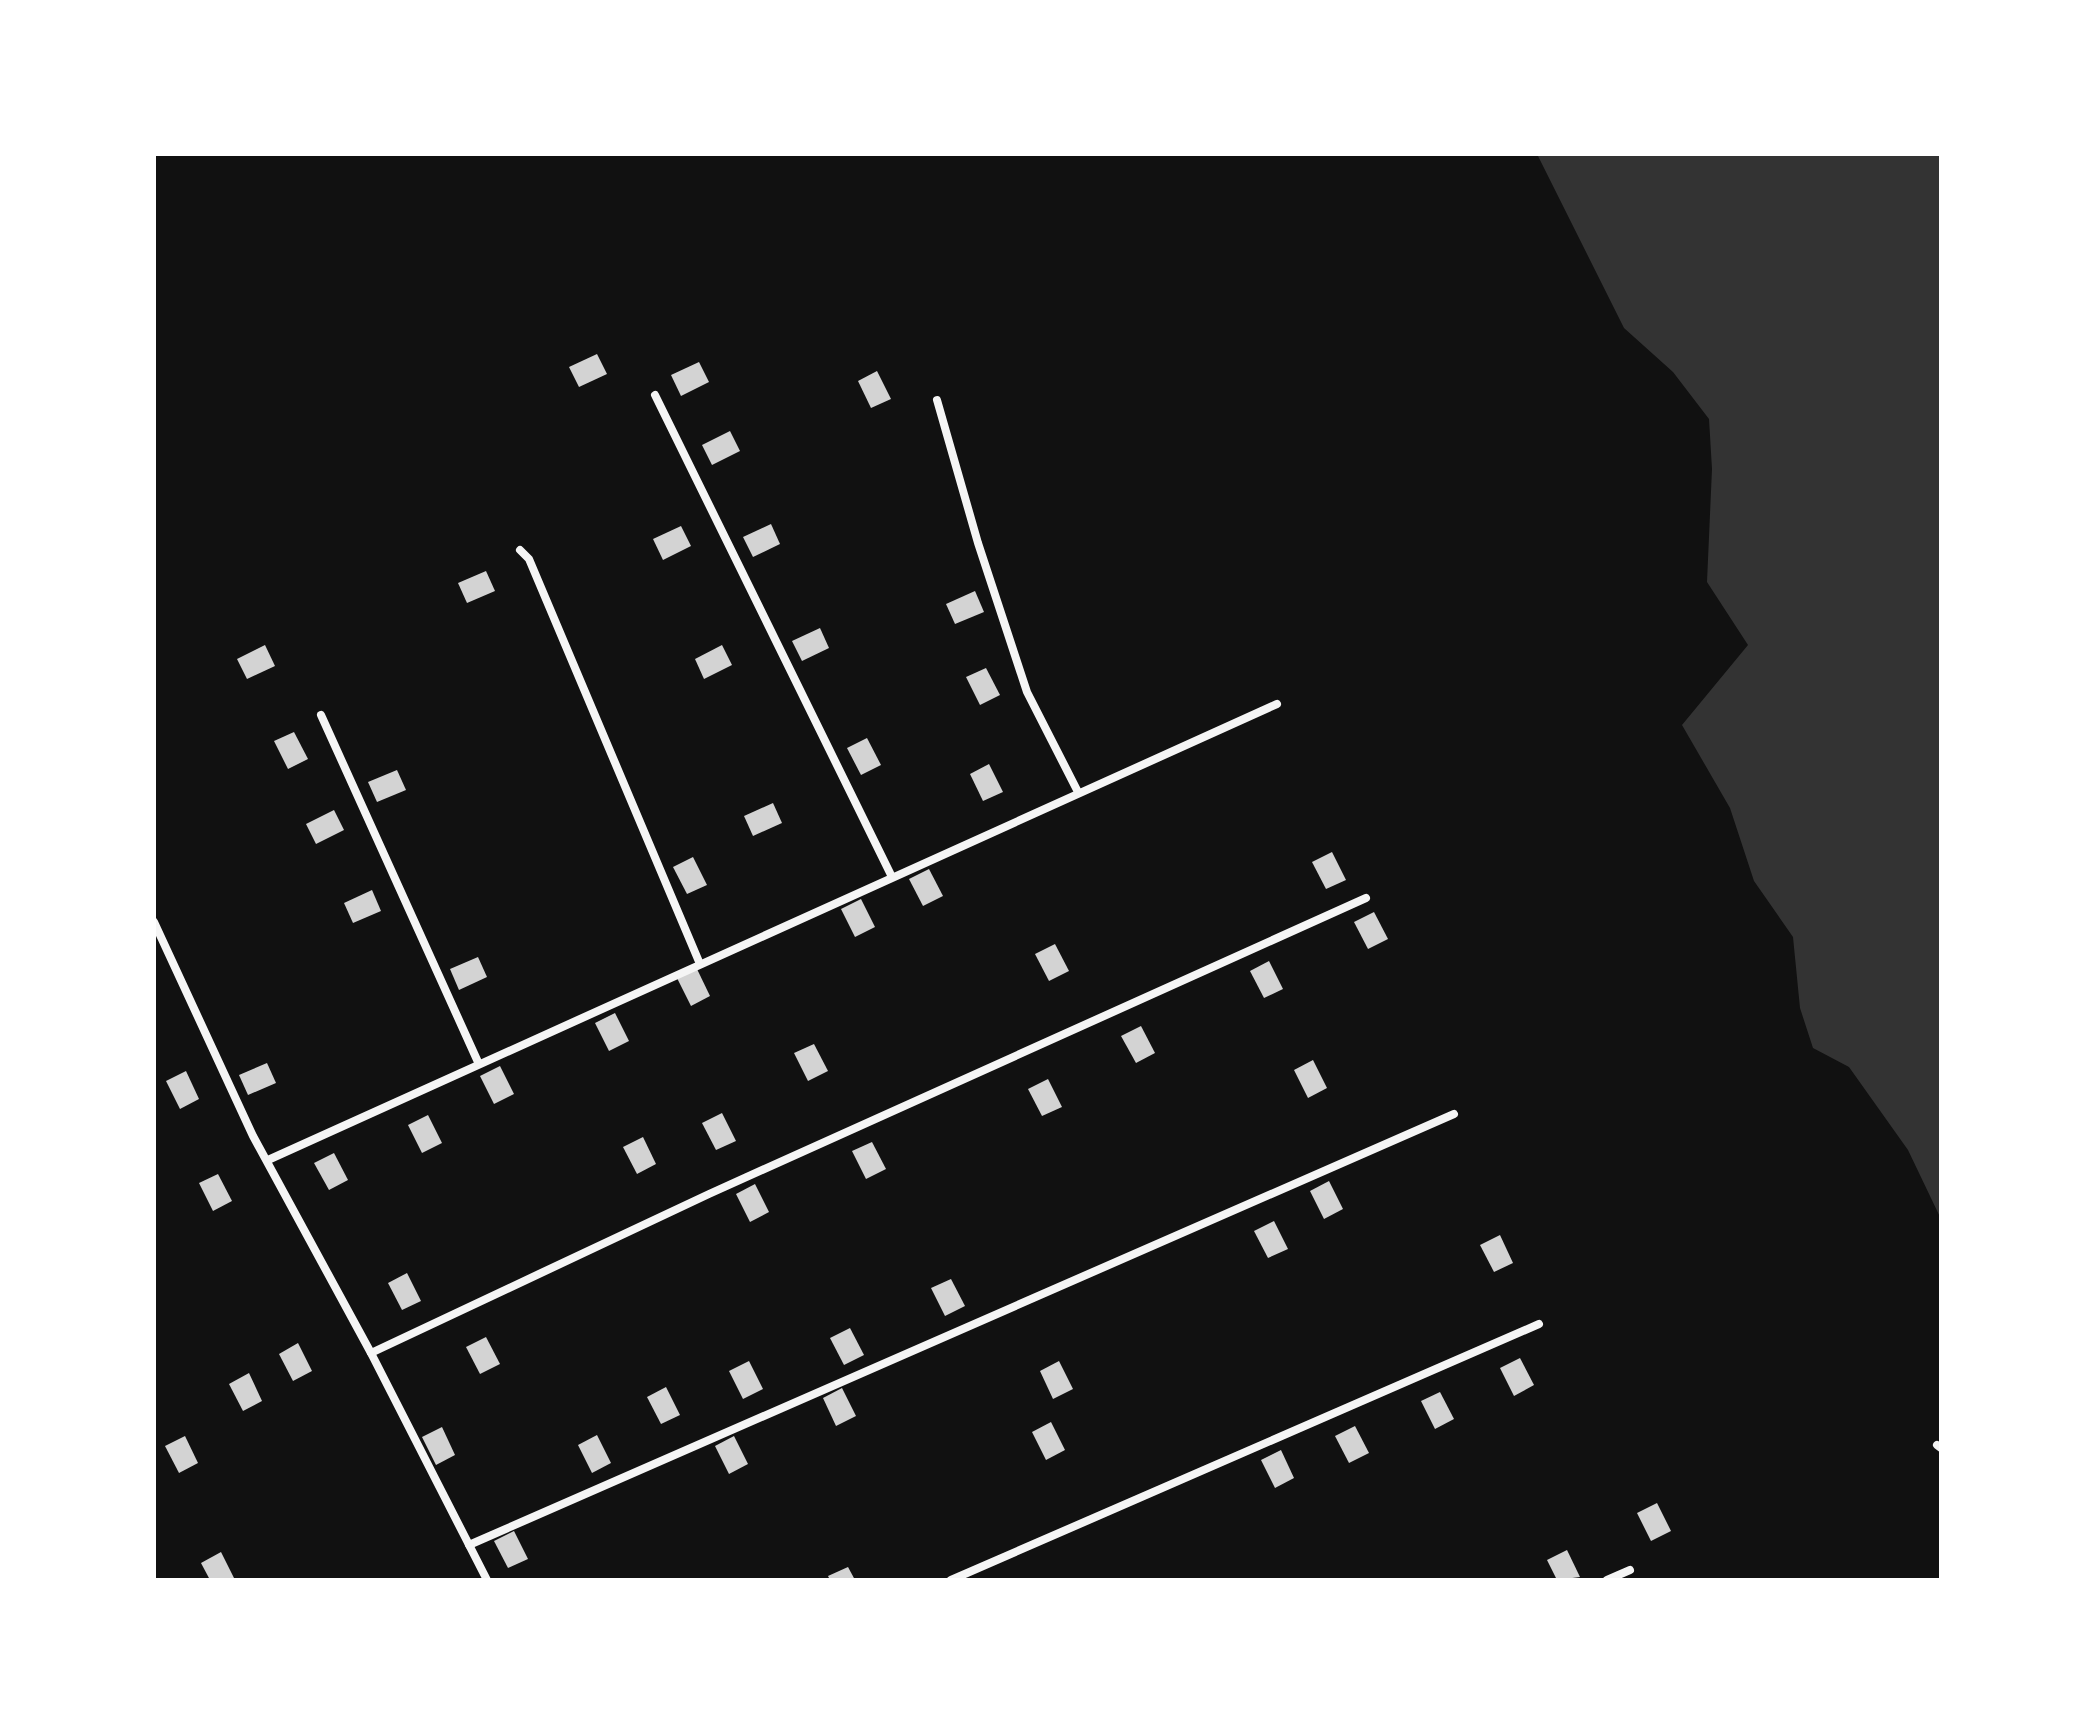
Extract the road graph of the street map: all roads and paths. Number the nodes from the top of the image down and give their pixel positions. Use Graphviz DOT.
graph roads {
  1 [pos="655,395"];
  2 [pos="937,400"];
  3 [pos="520,550"];
  4 [pos="1277,704"];
  5 [pos="321,715"];
  6 [pos="1078,792"];
  7 [pos="892,877"];
  8 [pos="1366,898"];
  9 [pos="154,922"];
  10 [pos="700,964"];
  11 [pos="478,1062"];
  12 [pos="1454,1114"];
  13 [pos="268,1160"];
  14 [pos="1539,1324"];
  15 [pos="371,1353"];
  16 [pos="469,1545"];
  17 [pos="1630,1570"];
  18 [pos="487,1580"];
  19 [pos="951,1580"];
  20 [pos="1607,1580"];
  1 -- 7 [label="street"];
  2 -- 6 [label="street"];
  3 -- 10 [label="street"];
  4 -- 6 [label="street"];
  5 -- 11 [label="street"];
  6 -- 7 [label="street"];
  7 -- 10 [label="street"];
  8 -- 15 [label="street"];
  9 -- 13 [label="street"];
  10 -- 11 [label="street"];
  11 -- 13 [label="street"];
  12 -- 16 [label="street"];
  13 -- 15 [label="street"];
  14 -- 19 [label="street"];
  15 -- 16 [label="street"];
  16 -- 18 [label="street"];
  17 -- 20 [label="street"];
}
